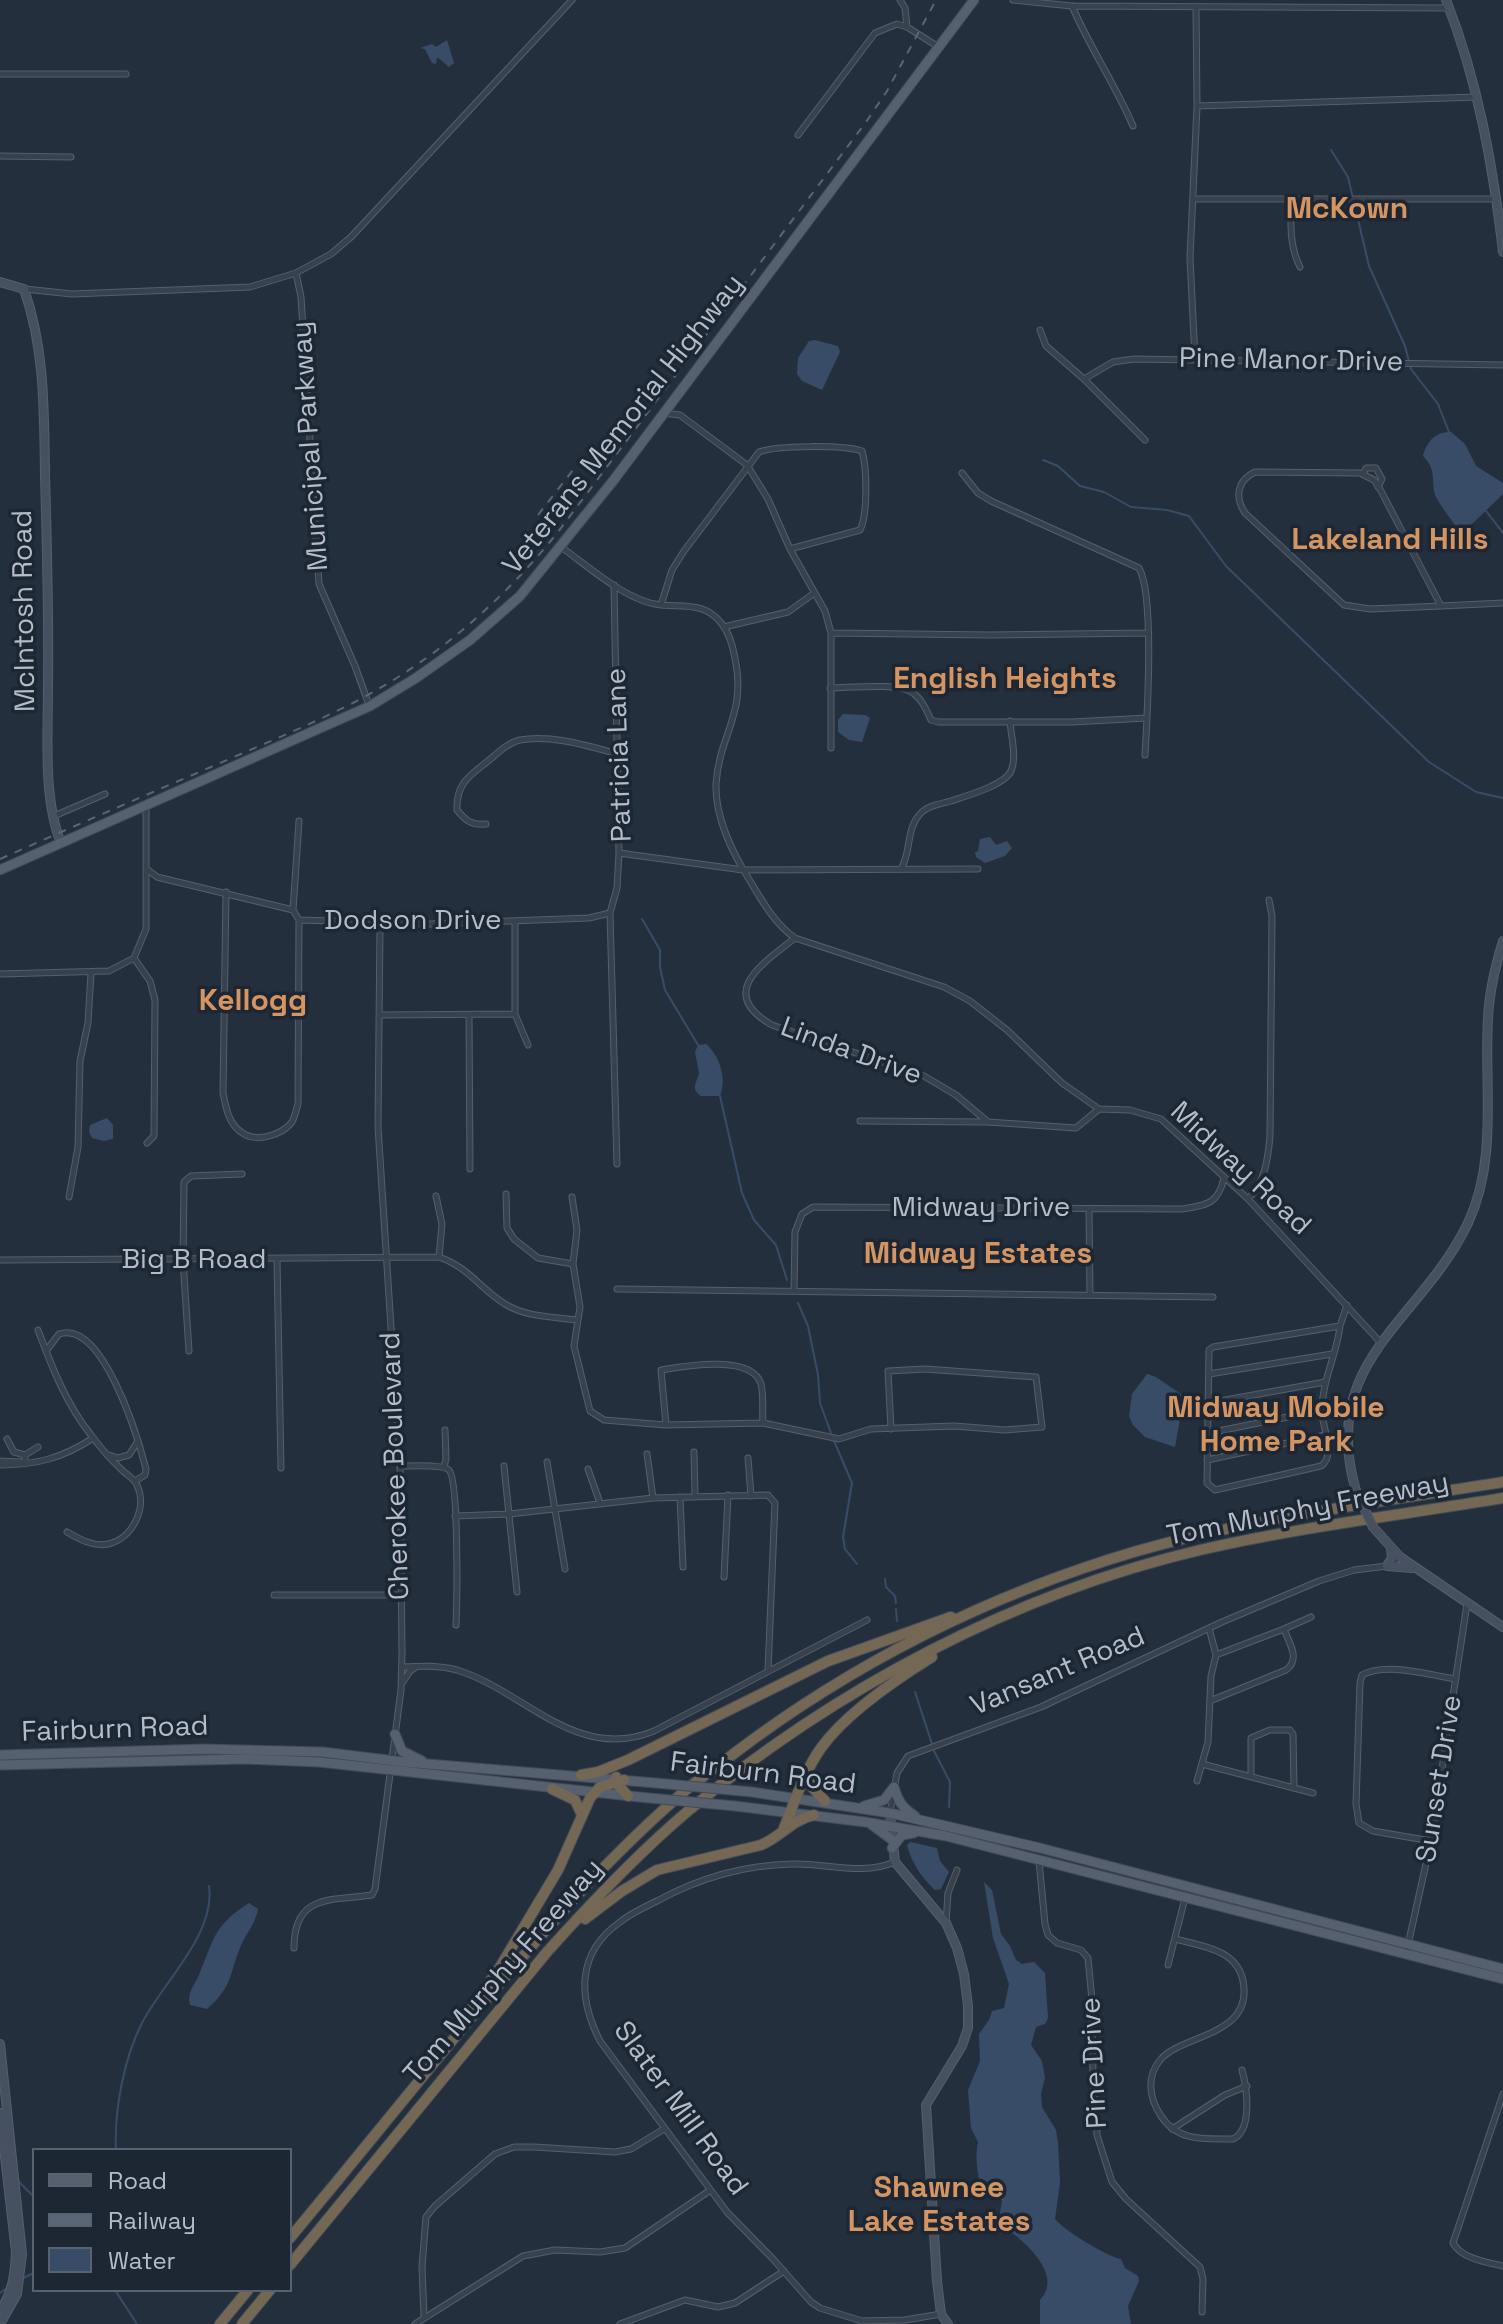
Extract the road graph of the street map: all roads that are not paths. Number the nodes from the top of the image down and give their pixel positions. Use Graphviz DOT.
graph roads {
  1 [pos="572,0"];
  2 [pos="900,0"];
  3 [pos="974,0"];
  4 [pos="1013,0"];
  5 [pos="1176,3"];
  6 [pos="1248,3"];
  7 [pos="1348,3"];
  8 [pos="1448,4"];
  9 [pos="1072,6"];
  10 [pos="1196,7"];
  11 [pos="907,27"];
  12 [pos="938,47"];
  13 [pos="0,74"];
  14 [pos="126,74"];
  15 [pos="1478,97"];
  16 [pos="1197,106"];
  17 [pos="1133,126"];
  18 [pos="798,135"];
  19 [pos="0,156"];
  20 [pos="71,157"];
  21 [pos="1193,199"];
  22 [pos="1495,199"];
  23 [pos="1291,200"];
  24 [pos="1503,250"];
  25 [pos="1300,267"];
  26 [pos="296,273"];
  27 [pos="0,282"];
  28 [pos="24,289"];
  29 [pos="1040,330"];
  30 [pos="1195,359"];
  31 [pos="1503,365"];
  32 [pos="1084,379"];
  33 [pos="662,413"];
  34 [pos="1145,440"];
  35 [pos="747,465"];
  36 [pos="962,473"];
  37 [pos="1363,474"];
  38 [pos="1378,487"];
  39 [pos="561,547"];
  40 [pos="790,549"];
  41 [pos="614,585"];
  42 [pos="813,594"];
  43 [pos="1503,603"];
  44 [pos="661,605"];
  45 [pos="1441,606"];
  46 [pos="724,627"];
  47 [pos="831,633"];
  48 [pos="1147,633"];
  49 [pos="830,688"];
  50 [pos="370,706"];
  51 [pos="1147,718"];
  52 [pos="1010,721"];
  53 [pos="831,748"];
  54 [pos="618,754"];
  55 [pos="1145,755"];
  56 [pos="105,794"];
  57 [pos="146,806"];
  58 [pos="53,817"];
  59 [pos="299,821"];
  60 [pos="486,824"];
  61 [pos="61,843"];
  62 [pos="619,853"];
  63 [pos="901,869"];
  64 [pos="978,869"];
  65 [pos="0,870"];
  66 [pos="148,870"];
  67 [pos="743,870"];
  68 [pos="226,892"];
  69 [pos="1269,900"];
  70 [pos="293,910"];
  71 [pos="610,913"];
  72 [pos="299,920"];
  73 [pos="515,922"];
  74 [pos="380,925"];
  75 [pos="795,938"];
  76 [pos="1503,941"];
  77 [pos="134,958"];
  78 [pos="91,973"];
  79 [pos="0,974"];
  80 [pos="515,1014"];
  81 [pos="380,1015"];
  82 [pos="469,1015"];
  83 [pos="528,1045"];
  84 [pos="1099,1109"];
  85 [pos="860,1121"];
  86 [pos="988,1122"];
  87 [pos="147,1143"];
  88 [pos="617,1164"];
  89 [pos="470,1169"];
  90 [pos="242,1174"];
  91 [pos="1224,1178"];
  92 [pos="506,1194"];
  93 [pos="436,1196"];
  94 [pos="69,1197"];
  95 [pos="572,1197"];
  96 [pos="1248,1199"];
  97 [pos="1089,1209"];
  98 [pos="439,1257"];
  99 [pos="388,1259"];
  100 [pos="0,1260"];
  101 [pos="183,1260"];
  102 [pos="277,1260"];
  103 [pos="573,1264"];
  104 [pos="617,1289"];
  105 [pos="794,1291"];
  106 [pos="1090,1295"];
  107 [pos="1213,1297"];
  108 [pos="1347,1305"];
  109 [pos="578,1320"];
  110 [pos="1340,1326"];
  111 [pos="38,1330"];
  112 [pos="1380,1342"];
  113 [pos="46,1351"];
  114 [pos="189,1351"];
  115 [pos="1332,1354"];
  116 [pos="1209,1374"];
  117 [pos="1325,1382"];
  118 [pos="1209,1403"];
  119 [pos="1322,1410"];
  120 [pos="763,1423"];
  121 [pos="666,1425"];
  122 [pos="891,1429"];
  123 [pos="445,1430"];
  124 [pos="1209,1433"];
  125 [pos="1325,1435"];
  126 [pos="93,1438"];
  127 [pos="7,1439"];
  128 [pos="138,1439"];
  129 [pos="38,1447"];
  130 [pos="694,1452"];
  131 [pos="647,1454"];
  132 [pos="25,1455"];
  133 [pos="108,1455"];
  134 [pos="748,1458"];
  135 [pos="1207,1460"];
  136 [pos="547,1462"];
  137 [pos="0,1463"];
  138 [pos="25,1463"];
  139 [pos="400,1466"];
  140 [pos="504,1466"];
  141 [pos="444,1467"];
  142 [pos="281,1468"];
  143 [pos="588,1469"];
  144 [pos="135,1481"];
  145 [pos="1503,1482"];
  146 [pos="728,1495"];
  147 [pos="695,1496"];
  148 [pos="751,1496"];
  149 [pos="680,1497"];
  150 [pos="653,1498"];
  151 [pos="1503,1498"];
  152 [pos="600,1503"];
  153 [pos="556,1507"];
  154 [pos="509,1514"];
  155 [pos="455,1516"];
  156 [pos="67,1532"];
  157 [pos="1391,1549"];
  158 [pos="1400,1557"];
  159 [pos="1387,1566"];
  160 [pos="683,1567"];
  161 [pos="565,1569"];
  162 [pos="1416,1569"];
  163 [pos="724,1577"];
  164 [pos="517,1592"];
  165 [pos="274,1595"];
  166 [pos="402,1595"];
  167 [pos="1467,1603"];
  168 [pos="988,1605"];
  169 [pos="1311,1617"];
  170 [pos="867,1620"];
  171 [pos="988,1624"];
  172 [pos="456,1625"];
  173 [pos="1503,1627"];
  174 [pos="1209,1628"];
  175 [pos="1284,1629"];
  176 [pos="402,1653"];
  177 [pos="1216,1655"];
  178 [pos="425,1665"];
  179 [pos="415,1666"];
  180 [pos="402,1667"];
  181 [pos="768,1671"];
  182 [pos="1456,1679"];
  183 [pos="401,1684"];
  184 [pos="1210,1701"];
  185 [pos="395,1734"];
  186 [pos="0,1755"];
  187 [pos="628,1760"];
  188 [pos="429,1764"];
  189 [pos="1202,1764"];
  190 [pos="0,1765"];
  191 [pos="390,1765"];
  192 [pos="581,1775"];
  193 [pos="807,1775"];
  194 [pos="1251,1777"];
  195 [pos="618,1780"];
  196 [pos="1197,1781"];
  197 [pos="894,1787"];
  198 [pos="1294,1788"];
  199 [pos="552,1789"];
  200 [pos="594,1793"];
  201 [pos="1313,1793"];
  202 [pos="634,1797"];
  203 [pos="796,1797"];
  204 [pos="825,1801"];
  205 [pos="859,1807"];
  206 [pos="789,1812"];
  207 [pos="890,1813"];
  208 [pos="583,1815"];
  209 [pos="814,1815"];
  210 [pos="922,1820"];
  211 [pos="865,1822"];
  212 [pos="889,1826"];
  213 [pos="783,1829"];
  214 [pos="928,1833"];
  215 [pos="1431,1841"];
  216 [pos="892,1844"];
  217 [pos="1040,1848"];
  218 [pos="1039,1860"];
  219 [pos="895,1862"];
  220 [pos="957,1870"];
  221 [pos="1139,1885"];
  222 [pos="1188,1886"];
  223 [pos="1185,1897"];
  224 [pos="946,1923"];
  225 [pos="1175,1939"];
  226 [pos="294,1948"];
  227 [pos="1407,1949"];
  228 [pos="547,1952"];
  229 [pos="1168,1965"];
  230 [pos="1503,1969"];
  231 [pos="1503,1979"];
  232 [pos="0,2044"];
  233 [pos="433,2064"];
  234 [pos="1242,2070"];
  235 [pos="1247,2086"];
  236 [pos="1503,2094"];
  237 [pos="0,2113"];
  238 [pos="664,2129"];
  239 [pos="1172,2129"];
  240 [pos="709,2191"];
  241 [pos="292,2236"];
  242 [pos="292,2263"];
  243 [pos="1503,2266"];
  244 [pos="784,2271"];
  245 [pos="246,2292"];
  246 [pos="268,2292"];
  247 [pos="0,2311"];
  248 [pos="1202,2312"];
  249 [pos="941,2314"];
  250 [pos="424,2317"];
  251 [pos="852,2321"];
  252 [pos="634,2322"];
  253 [pos="0,2324"];
  254 [pos="220,2324"];
  255 [pos="242,2324"];
  256 [pos="415,2324"];
  257 [pos="620,2324"];
  258 [pos="948,2324"];
  1 -- 26 [label="street"];
  2 -- 11 [label="street"];
  3 -- 12 [label="main road, Veterans Memorial Highway"];
  4 -- 9 [label="street"];
  5 -- 9 [label="street"];
  5 -- 10 [label="street"];
  6 -- 7 [label="street"];
  6 -- 10 [label="street"];
  7 -- 8 [label="street"];
  8 -- 15 [label="street"];
  9 -- 17 [label="street"];
  10 -- 16 [label="street"];
  11 -- 12 [label="street"];
  11 -- 18 [label="street"];
  12 -- 33 [label="main road, Veterans Memorial Highway"];
  13 -- 14 [label="street"];
  15 -- 16 [label="street"];
  15 -- 22 [label="street"];
  16 -- 21 [label="street"];
  19 -- 20 [label="street"];
  21 -- 23 [label="street"];
  21 -- 30 [label="street"];
  22 -- 23 [label="street"];
  22 -- 24 [label="street"];
  23 -- 25 [label="street"];
  26 -- 28 [label="street"];
  26 -- 50 [label="street, Municipal Parkway"];
  27 -- 28 [label="street"];
  28 -- 58 [label="street, McIntosh Road"];
  29 -- 32 [label="street"];
  30 -- 31 [label="street, Pine Manor Drive"];
  30 -- 32 [label="street, Pine Manor Drive"];
  32 -- 34 [label="street"];
  33 -- 35 [label="street"];
  33 -- 39 [label="main road, Veterans Memorial Highway"];
  35 -- 40 [label="street"];
  35 -- 40 [label="street"];
  35 -- 44 [label="street"];
  36 -- 48 [label="street"];
  37 -- 38 [label="street"];
  37 -- 38 [label="street"];
  37 -- 45 [label="street"];
  38 -- 45 [label="street"];
  39 -- 41 [label="street"];
  39 -- 50 [label="main road, Veterans Memorial Highway"];
  40 -- 42 [label="street"];
  41 -- 44 [label="street"];
  41 -- 54 [label="street, Patricia Lane"];
  42 -- 46 [label="street"];
  42 -- 47 [label="street"];
  43 -- 45 [label="street"];
  44 -- 46 [label="street"];
  46 -- 67 [label="street"];
  47 -- 48 [label="street"];
  47 -- 49 [label="street"];
  48 -- 51 [label="street"];
  49 -- 52 [label="street"];
  49 -- 53 [label="street"];
  50 -- 57 [label="main road, Veterans Memorial Highway"];
  51 -- 52 [label="street"];
  51 -- 55 [label="street"];
  52 -- 63 [label="street"];
  54 -- 60 [label="street"];
  54 -- 62 [label="street, Patricia Lane"];
  56 -- 58 [label="street"];
  57 -- 61 [label="main road, Veterans Memorial Highway"];
  57 -- 66 [label="street"];
  58 -- 61 [label="street, McIntosh Road"];
  59 -- 70 [label="street"];
  61 -- 65 [label="main road, Veterans Memorial Highway"];
  62 -- 67 [label="street, Patricia Lane"];
  62 -- 71 [label="street"];
  63 -- 64 [label="street, Patricia Lane"];
  63 -- 67 [label="street, Patricia Lane"];
  66 -- 68 [label="street, Dodson Drive"];
  66 -- 77 [label="street"];
  67 -- 75 [label="street"];
  68 -- 70 [label="street, Dodson Drive"];
  68 -- 72 [label="street"];
  69 -- 96 [label="street"];
  70 -- 72 [label="street, Dodson Drive"];
  71 -- 73 [label="street, Dodson Drive"];
  71 -- 88 [label="street"];
  72 -- 74 [label="street, Dodson Drive"];
  73 -- 74 [label="street, Dodson Drive"];
  73 -- 80 [label="street"];
  74 -- 81 [label="street, Cherokee Boulevard"];
  75 -- 84 [label="street"];
  75 -- 86 [label="street, Linda Drive"];
  76 -- 112 [label="street"];
  77 -- 78 [label="street"];
  77 -- 87 [label="street"];
  78 -- 79 [label="street"];
  78 -- 94 [label="street"];
  80 -- 82 [label="street"];
  80 -- 83 [label="street"];
  81 -- 82 [label="street"];
  81 -- 99 [label="street, Cherokee Boulevard"];
  82 -- 89 [label="street"];
  84 -- 86 [label="street"];
  84 -- 91 [label="street, Midway Road"];
  85 -- 86 [label="street"];
  90 -- 101 [label="street"];
  91 -- 96 [label="street, Midway Road"];
  91 -- 97 [label="street, Midway Drive"];
  92 -- 103 [label="street"];
  93 -- 98 [label="street"];
  95 -- 103 [label="street"];
  96 -- 108 [label="street, Midway Road"];
  97 -- 105 [label="street, Midway Drive"];
  97 -- 106 [label="street"];
  98 -- 99 [label="street, Big B Road"];
  98 -- 109 [label="street"];
  99 -- 102 [label="street, Big B Road"];
  99 -- 139 [label="street, Cherokee Boulevard"];
  100 -- 101 [label="street, Big B Road"];
  101 -- 102 [label="street, Big B Road"];
  101 -- 114 [label="street"];
  102 -- 142 [label="street"];
  103 -- 109 [label="street"];
  104 -- 105 [label="street"];
  105 -- 106 [label="street"];
  106 -- 107 [label="street"];
  108 -- 110 [label="street"];
  108 -- 112 [label="street, Midway Road"];
  109 -- 121 [label="street"];
  110 -- 115 [label="street"];
  110 -- 116 [label="street"];
  111 -- 113 [label="street"];
  112 -- 157 [label="street, bridge"];
  113 -- 126 [label="street"];
  113 -- 128 [label="street"];
  115 -- 116 [label="street"];
  115 -- 117 [label="street"];
  116 -- 118 [label="street"];
  117 -- 118 [label="street"];
  117 -- 119 [label="street"];
  118 -- 124 [label="street"];
  119 -- 124 [label="street"];
  119 -- 125 [label="street"];
  120 -- 121 [label="street"];
  120 -- 121 [label="street"];
  120 -- 122 [label="street"];
  122 -- 122 [label="street"];
  123 -- 141 [label="street"];
  124 -- 135 [label="street"];
  125 -- 135 [label="street"];
  125 -- 135 [label="street"];
  126 -- 133 [label="street"];
  126 -- 138 [label="street"];
  127 -- 132 [label="street"];
  128 -- 133 [label="street"];
  128 -- 144 [label="street"];
  129 -- 132 [label="street"];
  130 -- 147 [label="street"];
  131 -- 150 [label="street"];
  132 -- 138 [label="street"];
  133 -- 144 [label="street"];
  134 -- 148 [label="street"];
  136 -- 153 [label="street"];
  137 -- 138 [label="street"];
  139 -- 141 [label="street"];
  139 -- 166 [label="street, Cherokee Boulevard"];
  140 -- 154 [label="street"];
  141 -- 155 [label="street"];
  143 -- 152 [label="street"];
  144 -- 156 [label="street"];
  145 -- 168 [label="highway, Tom Murphy Freeway"];
  146 -- 147 [label="street"];
  146 -- 148 [label="street"];
  146 -- 163 [label="street"];
  147 -- 149 [label="street"];
  148 -- 181 [label="street"];
  149 -- 150 [label="street"];
  149 -- 160 [label="street"];
  150 -- 152 [label="street"];
  151 -- 171 [label="highway, Tom Murphy Freeway"];
  152 -- 153 [label="street"];
  153 -- 154 [label="street"];
  153 -- 161 [label="street"];
  154 -- 155 [label="street"];
  154 -- 164 [label="street"];
  155 -- 172 [label="street"];
  157 -- 158 [label="street"];
  157 -- 159 [label="street"];
  158 -- 159 [label="street, Vansant Road"];
  158 -- 162 [label="street"];
  159 -- 162 [label="street"];
  159 -- 174 [label="street, Vansant Road"];
  162 -- 167 [label="street"];
  165 -- 166 [label="street"];
  166 -- 176 [label="street, Cherokee Boulevard"];
  167 -- 173 [label="street"];
  167 -- 182 [label="street, Sunset Drive"];
  168 -- 187 [label="highway"];
  168 -- 233 [label="highway, Tom Murphy Freeway"];
  169 -- 175 [label="street"];
  170 -- 181 [label="street"];
  171 -- 193 [label="highway"];
  171 -- 228 [label="highway, Tom Murphy Freeway"];
  174 -- 177 [label="street"];
  174 -- 197 [label="street, Vansant Road"];
  175 -- 177 [label="street"];
  175 -- 184 [label="street"];
  176 -- 179 [label="street"];
  176 -- 180 [label="street, Cherokee Boulevard"];
  177 -- 184 [label="street"];
  178 -- 179 [label="street"];
  178 -- 181 [label="street"];
  178 -- 183 [label="street"];
  179 -- 180 [label="street"];
  180 -- 183 [label="street, Cherokee Boulevard"];
  182 -- 215 [label="street, Sunset Drive"];
  182 -- 215 [label="street"];
  183 -- 185 [label="street, Cherokee Boulevard"];
  184 -- 189 [label="street"];
  185 -- 188 [label="main road"];
  185 -- 191 [label="street, Cherokee Boulevard"];
  186 -- 191 [label="main road, Fairburn Road"];
  187 -- 192 [label="highway"];
  187 -- 195 [label="highway"];
  188 -- 191 [label="main road, Fairburn Road"];
  188 -- 192 [label="main road, Fairburn Road"];
  189 -- 194 [label="street"];
  189 -- 196 [label="street"];
  190 -- 191 [label="main road, Fairburn Road"];
  191 -- 199 [label="main road, Fairburn Road"];
  191 -- 226 [label="street, Cherokee Boulevard"];
  192 -- 195 [label="main road, Fairburn Road"];
  193 -- 203 [label="highway"];
  193 -- 204 [label="highway"];
  194 -- 198 [label="street"];
  194 -- 198 [label="street"];
  195 -- 200 [label="highway"];
  195 -- 202 [label="highway"];
  195 -- 203 [label="main road, Fairburn Road, bridge"];
  197 -- 205 [label="main road"];
  197 -- 207 [label="street, Vansant Road"];
  197 -- 210 [label="main road"];
  198 -- 201 [label="street"];
  199 -- 200 [label="main road, Fairburn Road"];
  199 -- 208 [label="highway"];
  200 -- 202 [label="main road, Fairburn Road"];
  200 -- 208 [label="highway"];
  202 -- 206 [label="main road, Fairburn Road, bridge"];
  203 -- 204 [label="main road, Fairburn Road"];
  203 -- 206 [label="highway"];
  204 -- 205 [label="main road, Fairburn Road"];
  205 -- 207 [label="main road, Fairburn Road"];
  206 -- 209 [label="main road, Fairburn Road"];
  206 -- 213 [label="highway"];
  207 -- 210 [label="main road, Fairburn Road"];
  207 -- 212 [label="street, Vansant Road"];
  208 -- 233 [label="highway"];
  209 -- 211 [label="main road, Fairburn Road"];
  209 -- 213 [label="highway"];
  210 -- 217 [label="main road, Fairburn Road"];
  211 -- 212 [label="main road, Fairburn Road"];
  211 -- 216 [label="main road"];
  212 -- 214 [label="main road, Fairburn Road"];
  212 -- 216 [label="street, Vansant Road"];
  213 -- 228 [label="highway"];
  214 -- 216 [label="main road"];
  214 -- 218 [label="main road, Fairburn Road"];
  215 -- 227 [label="street, Sunset Drive"];
  216 -- 219 [label="street, Vansant Road"];
  217 -- 218 [label="street, Pine Drive"];
  217 -- 222 [label="main road, Fairburn Road"];
  218 -- 221 [label="main road, Fairburn Road"];
  218 -- 248 [label="street, Pine Drive"];
  219 -- 224 [label="street, Vansant Road"];
  219 -- 238 [label="street, Slater Mill Road"];
  220 -- 224 [label="street"];
  221 -- 222 [label="main road"];
  221 -- 223 [label="main road, Fairburn Road"];
  222 -- 227 [label="main road, Fairburn Road"];
  223 -- 225 [label="street"];
  223 -- 227 [label="main road, Fairburn Road"];
  224 -- 249 [label="street, Vansant Road"];
  225 -- 229 [label="street"];
  225 -- 239 [label="street"];
  227 -- 230 [label="main road, Fairburn Road"];
  227 -- 231 [label="main road, Fairburn Road"];
  228 -- 242 [label="highway, Tom Murphy Freeway"];
  232 -- 253 [label="street"];
  233 -- 241 [label="highway, Tom Murphy Freeway"];
  234 -- 235 [label="street"];
  235 -- 239 [label="street"];
  235 -- 239 [label="street"];
  236 -- 243 [label="street"];
  237 -- 247 [label="street"];
  238 -- 240 [label="street, Slater Mill Road"];
  238 -- 250 [label="street"];
  240 -- 244 [label="street, Slater Mill Road"];
  240 -- 250 [label="street"];
  244 -- 251 [label="street, Slater Mill Road"];
  244 -- 252 [label="street"];
  245 -- 254 [label="highway"];
  246 -- 255 [label="highway"];
  249 -- 251 [label="street, Slater Mill Road"];
  249 -- 258 [label="street"];
  250 -- 256 [label="street"];
  252 -- 257 [label="street"];
}
